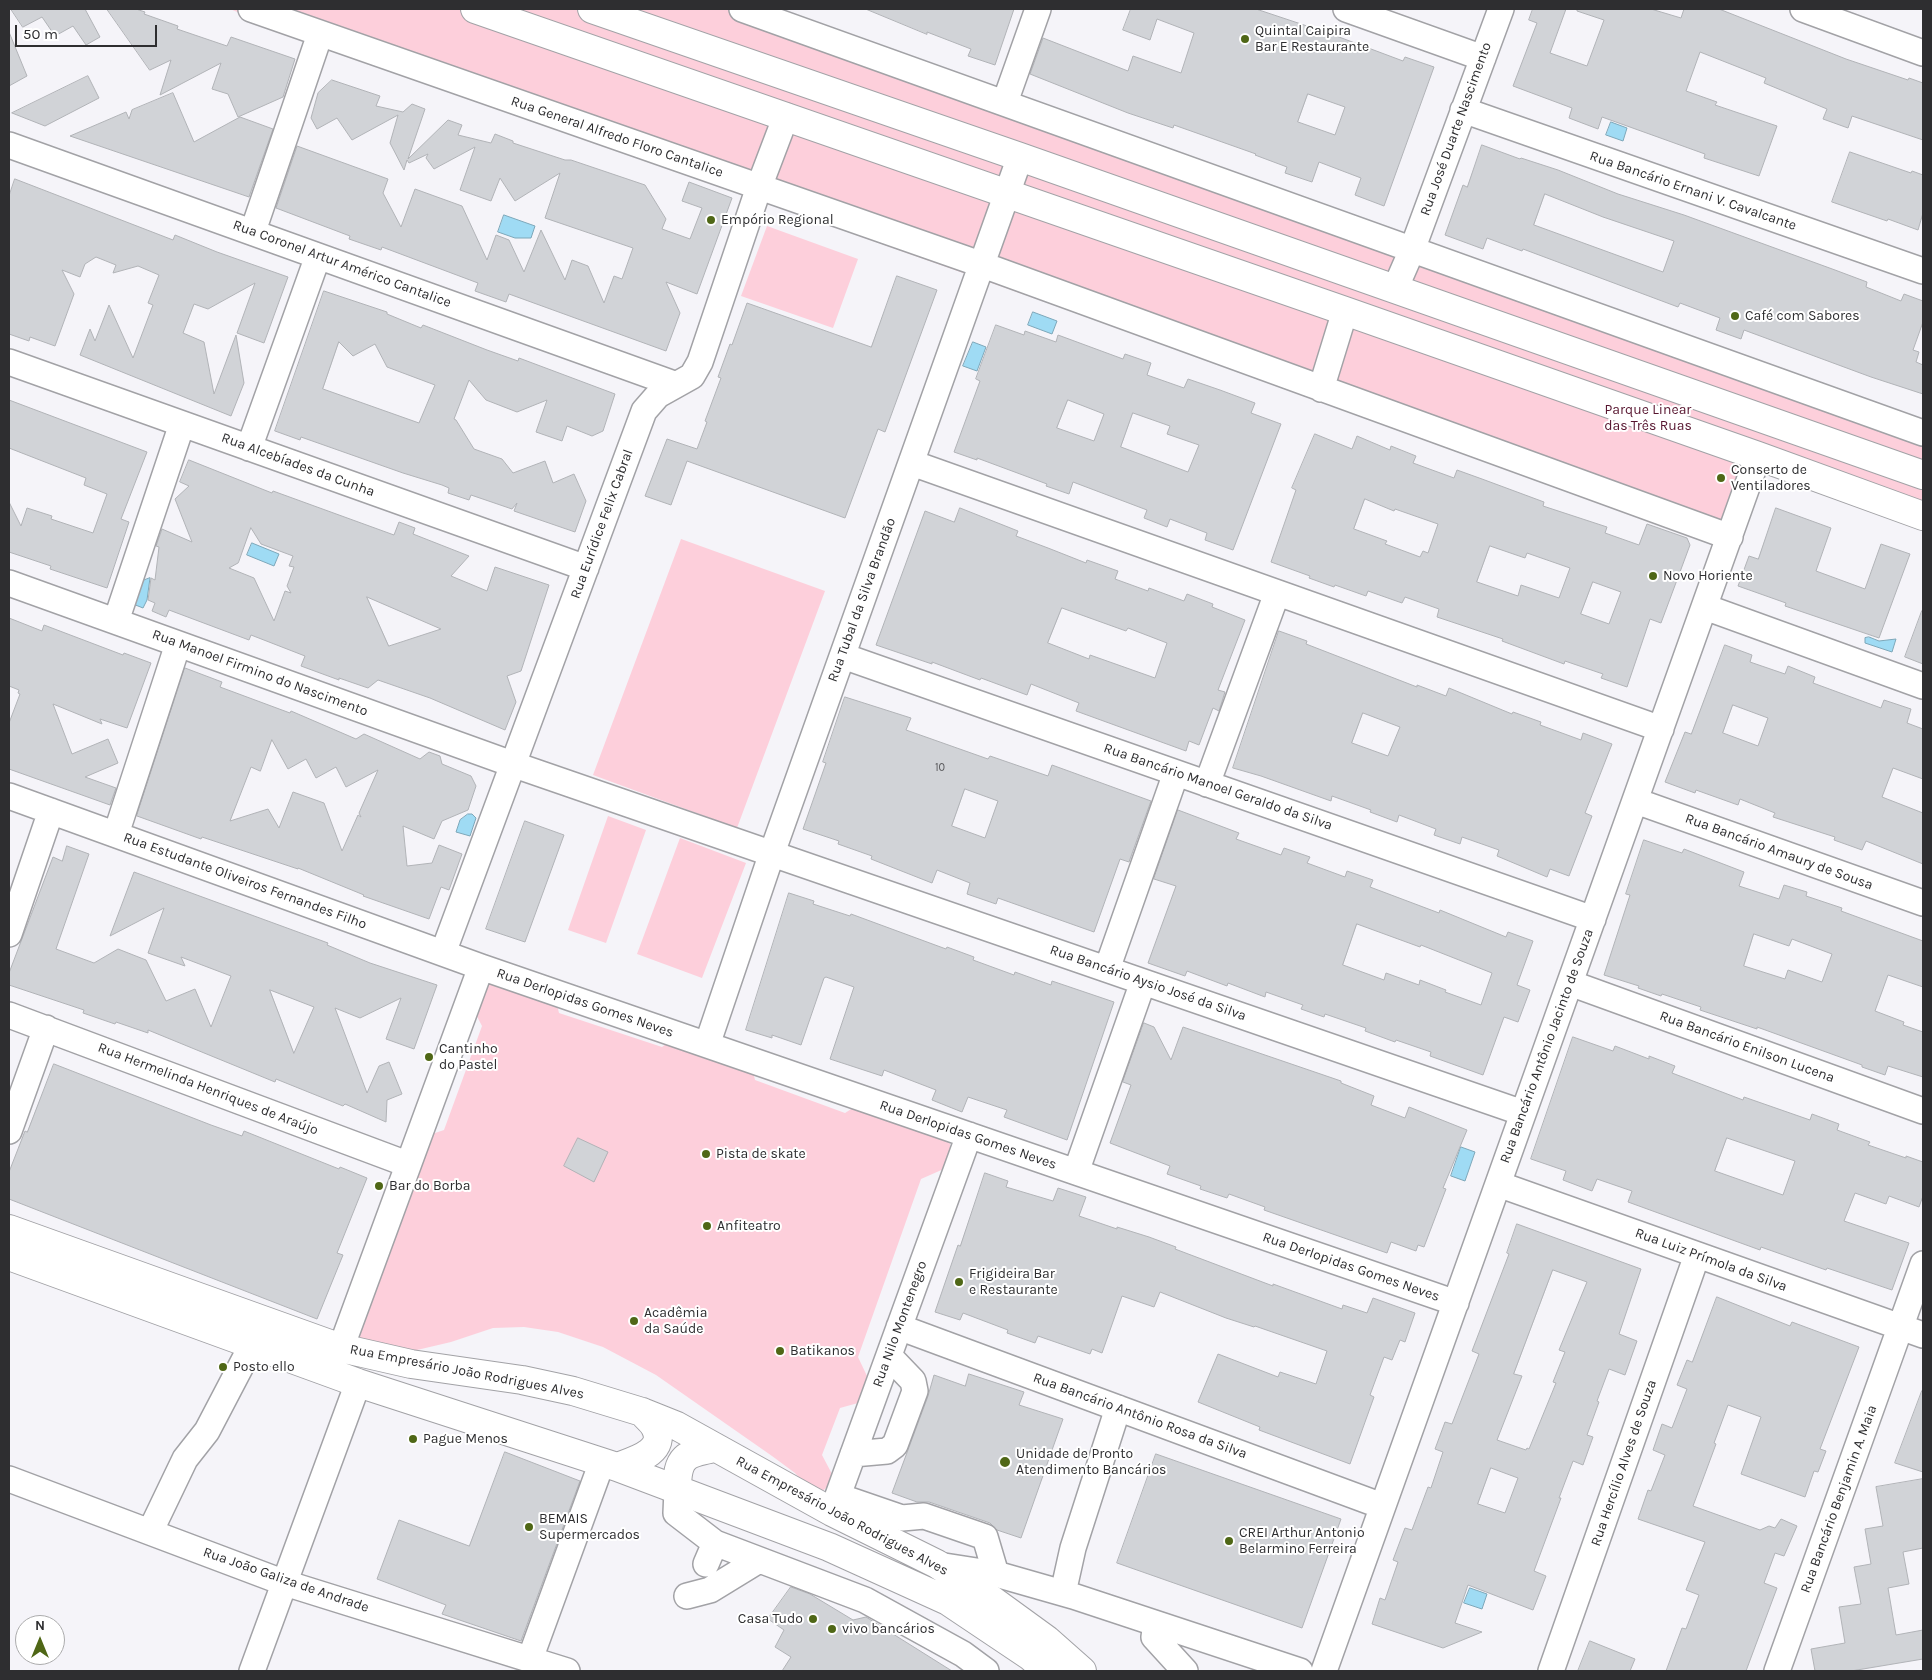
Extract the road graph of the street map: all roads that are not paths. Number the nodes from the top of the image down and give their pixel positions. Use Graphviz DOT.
graph roads {
  1 [pos="251,9"];
  2 [pos="475,9"];
  3 [pos="592,9"];
  4 [pos="742,9"];
  5 [pos="1038,9"];
  6 [pos="1346,9"];
  7 [pos="1501,9"];
  8 [pos="1803,9"];
  9 [pos="320,34"];
  10 [pos="1923,54"];
  11 [pos="1483,58"];
  12 [pos="1005,102"];
  13 [pos="1464,110"];
  14 [pos="786,116"];
  15 [pos="9,145"];
  16 [pos="1020,157"];
  17 [pos="759,187"];
  18 [pos="1007,194"];
  19 [pos="253,231"];
  20 [pos="1412,250"];
  21 [pos="318,256"];
  22 [pos="983,265"];
  23 [pos="1923,272"];
  24 [pos="1396,289"];
  25 [pos="1346,311"];
  26 [pos="9,362"];
  27 [pos="674,384"];
  28 [pos="1321,389"];
  29 [pos="1771,421"];
  30 [pos="182,424"];
  31 [pos="1923,433"];
  32 [pos="249,448"];
  33 [pos="1758,456"];
  34 [pos="912,463"];
  35 [pos="1923,475"];
  36 [pos="1923,516"];
  37 [pos="1730,537"];
  38 [pos="586,568"];
  39 [pos="9,583"];
  40 [pos="1277,593"];
  41 [pos="1705,607"];
  42 [pos="116,621"];
  43 [pos="178,644"];
  44 [pos="843,656"];
  45 [pos="1923,686"];
  46 [pos="1661,730"];
  47 [pos="512,764"];
  48 [pos="1176,773"];
  49 [pos="1207,784"];
  50 [pos="9,796"];
  51 [pos="1636,801"];
  52 [pos="51,811"];
  53 [pos="116,834"];
  54 [pos="772,853"];
  55 [pos="1923,903"];
  56 [pos="1593,919"];
  57 [pos="9,934"];
  58 [pos="443,953"];
  59 [pos="481,967"];
  60 [pos="1107,969"];
  61 [pos="1143,982"];
  62 [pos="1570,983"];
  63 [pos="9,1015"];
  64 [pos="46,1028"];
  65 [pos="707,1045"];
  66 [pos="1923,1111"];
  67 [pos="1523,1113"];
  68 [pos="9,1131"];
  69 [pos="969,1135"];
  70 [pos="407,1164"];
  71 [pos="1076,1172"];
  72 [pos="1498,1184"];
  73 [pos="9,1229"];
  74 [pos="1697,1255"];
  75 [pos="9,1256"];
  76 [pos="1923,1264"];
  77 [pos="1456,1304"];
  78 [pos="899,1327"];
  79 [pos="1912,1331"];
  80 [pos="252,1345"];
  81 [pos="341,1348"];
  82 [pos="888,1356"];
  83 [pos="358,1383"];
  84 [pos="1118,1408"];
  85 [pos="642,1412"];
  86 [pos="716,1448"];
  87 [pos="853,1454"];
  88 [pos="610,1464"];
  89 [pos="9,1479"];
  90 [pos="677,1490"];
  91 [pos="835,1504"];
  92 [pos="1382,1506"];
  93 [pos="150,1532"];
  94 [pos="759,1560"];
  95 [pos="937,1564"];
  96 [pos="996,1574"];
  97 [pos="285,1583"];
  98 [pos="1063,1593"];
  99 [pos="687,1596"];
  100 [pos="1161,1626"];
  101 [pos="530,1660"];
  102 [pos="252,1671"];
  103 [pos="567,1671"];
  104 [pos="986,1671"];
  105 [pos="1047,1671"];
  106 [pos="1082,1671"];
  107 [pos="1186,1671"];
  108 [pos="1300,1671"];
  109 [pos="1324,1671"];
  110 [pos="1551,1671"];
  111 [pos="1777,1671"];
  1 -- 9 [label="street, Rua General Alfredo Floro Cantalice"];
  2 -- 14 [label="main road"];
  3 -- 16 [label="main road"];
  4 -- 12 [label="street"];
  5 -- 12 [label="street"];
  6 -- 11 [label="street"];
  7 -- 11 [label="street, Rua José Duarte Nascimento"];
  8 -- 10 [label="street"];
  9 -- 17 [label="street, Rua General Alfredo Floro Cantalice"];
  9 -- 19 [label="street"];
  11 -- 13 [label="street, Rua José Duarte Nascimento"];
  12 -- 20 [label="street"];
  13 -- 20 [label="street, Rua José Duarte Nascimento"];
  13 -- 23 [label="street, Rua Bancário Ernani V. Cavalcante"];
  14 -- 17 [label="street, Rua Eurídice Felix Cabral"];
  14 -- 18 [label="main road"];
  15 -- 19 [label="street, Rua Coronel Artur Américo Cantalice"];
  16 -- 18 [label="street, Rua Tubal da Silva Brandão"];
  16 -- 24 [label="main road"];
  17 -- 22 [label="street, Rua General Alfredo Floro Cantalice"];
  17 -- 27 [label="street, Rua Eurídice Felix Cabral"];
  18 -- 22 [label="street, Rua Tubal da Silva Brandão"];
  18 -- 25 [label="main road"];
  19 -- 21 [label="street, Rua Coronel Artur Américo Cantalice"];
  20 -- 24 [label="street, Rua José Duarte Nascimento"];
  20 -- 31 [label="street"];
  21 -- 27 [label="street, Rua Coronel Artur Américo Cantalice"];
  21 -- 32 [label="street"];
  22 -- 28 [label="street, Rua General Alfredo Floro Cantalice"];
  22 -- 34 [label="street, Rua Tubal da Silva Brandão"];
  24 -- 29 [label="main road"];
  25 -- 28 [label="street"];
  25 -- 33 [label="main road"];
  26 -- 30 [label="street, Rua Alcebíades da Cunha"];
  27 -- 38 [label="street, Rua Eurídice Felix Cabral"];
  28 -- 37 [label="street, Rua General Alfredo Floro Cantalice"];
  29 -- 33 [label="main road, Rua Bancário Antônio Jacinto de Souza"];
  29 -- 35 [label="main road"];
  30 -- 32 [label="street, Rua Alcebíades da Cunha"];
  30 -- 42 [label="street"];
  32 -- 38 [label="street, Rua Alcebíades da Cunha"];
  33 -- 36 [label="main road"];
  33 -- 37 [label="street, Rua Bancário Antônio Jacinto de Souza"];
  34 -- 40 [label="street"];
  34 -- 44 [label="street, Rua Tubal da Silva Brandão"];
  37 -- 41 [label="street, Rua Bancário Antônio Jacinto de Souza"];
  38 -- 47 [label="street, Rua Eurídice Felix Cabral"];
  39 -- 42 [label="street, Rua Manoel Firmino do Nascimento"];
  40 -- 46 [label="street"];
  40 -- 49 [label="street"];
  41 -- 45 [label="street"];
  41 -- 46 [label="street, Rua Bancário Antônio Jacinto de Souza"];
  42 -- 43 [label="street, Rua Manoel Firmino do Nascimento"];
  43 -- 47 [label="street, Rua Manoel Firmino do Nascimento"];
  43 -- 53 [label="street"];
  44 -- 48 [label="street, Rua Bancário Manoel Geraldo da Silva"];
  44 -- 54 [label="street, Rua Tubal da Silva Brandão"];
  46 -- 51 [label="street, Rua Bancário Antônio Jacinto de Souza"];
  47 -- 54 [label="street, Rua Manoel Firmino do Nascimento"];
  47 -- 58 [label="street, Rua Eurídice Felix Cabral"];
  48 -- 49 [label="street, Rua Bancário Manoel Geraldo da Silva"];
  48 -- 60 [label="street"];
  49 -- 56 [label="street, Rua Bancário Manoel Geraldo da Silva"];
  50 -- 52 [label="street, Rua Estudante Oliveiros Fernandes Filho"];
  51 -- 55 [label="street, Rua Bancário Amaury de Sousa"];
  51 -- 56 [label="street, Rua Bancário Antônio Jacinto de Souza"];
  52 -- 53 [label="street, Rua Estudante Oliveiros Fernandes Filho"];
  52 -- 57 [label="street"];
  53 -- 58 [label="street, Rua Estudante Oliveiros Fernandes Filho"];
  54 -- 60 [label="street, Rua Bancário Aysio José da Silva"];
  54 -- 65 [label="street, Rua Tubal da Silva Brandão"];
  56 -- 62 [label="street, Rua Bancário Antônio Jacinto de Souza"];
  58 -- 59 [label="street, Rua Estudante Oliveiros Fernandes Filho"];
  59 -- 65 [label="street, Rua Derlopidas Gomes Neves"];
  59 -- 70 [label="street"];
  60 -- 61 [label="street, Rua Bancário Aysio José da Silva"];
  61 -- 67 [label="street, Rua Bancário Aysio José da Silva"];
  61 -- 71 [label="street"];
  62 -- 66 [label="street, Rua Bancário Enilson Lucena"];
  62 -- 67 [label="street, Rua Bancário Antônio Jacinto de Souza"];
  63 -- 64 [label="street, Rua Hermelinda Henriques de Araújo"];
  64 -- 68 [label="street"];
  64 -- 70 [label="street, Rua Hermelinda Henriques de Araújo"];
  65 -- 69 [label="street, Rua Derlopidas Gomes Neves"];
  67 -- 72 [label="street, Rua Bancário Antônio Jacinto de Souza"];
  69 -- 71 [label="street, Rua Derlopidas Gomes Neves"];
  69 -- 78 [label="street, Rua Nilo Montenegro"];
  70 -- 81 [label="street"];
  71 -- 77 [label="street, Rua Derlopidas Gomes Neves"];
  72 -- 74 [label="street, Rua Luiz Prímola da Silva"];
  72 -- 77 [label="street, Rua Bancário Antônio Jacinto de Souza"];
  73 -- 81 [label="main road, Rua Empresário João Rodrigues Alves"];
  74 -- 79 [label="street, Rua Luiz Prímola da Silva"];
  74 -- 110 [label="street, Rua Hercílio Alves de Souza"];
  75 -- 80 [label="main road, Rua Empresário João Rodrigues Alves"];
  76 -- 79 [label="street, Rua Bancário Benjamin A. Maia"];
  77 -- 92 [label="street, Rua Bancário Antônio Jacinto de Souza"];
  78 -- 82 [label="street, Rua Nilo Montenegro"];
  78 -- 84 [label="street, Rua Bancário Antônio Rosa da Silva"];
  79 -- 111 [label="street, Rua Bancário Benjamin A. Maia"];
  80 -- 83 [label="main road, Rua Empresário João Rodrigues Alves"];
  80 -- 93 [label="street"];
  81 -- 85 [label="main road, Rua Empresário João Rodrigues Alves"];
  82 -- 87 [label="street, Rua Nilo Montenegro"];
  82 -- 87 [label="street"];
  83 -- 88 [label="main road, Rua Empresário João Rodrigues Alves"];
  83 -- 97 [label="street"];
  84 -- 92 [label="street, Rua Bancário Antônio Rosa da Silva"];
  84 -- 98 [label="street"];
  85 -- 86 [label="main road, Rua Empresário João Rodrigues Alves"];
  85 -- 88 [label="main road"];
  86 -- 90 [label="main road"];
  86 -- 91 [label="main road, Rua Empresário João Rodrigues Alves"];
  87 -- 91 [label="street, Rua Nilo Montenegro"];
  88 -- 90 [label="main road, Rua Empresário João Rodrigues Alves"];
  88 -- 101 [label="street"];
  89 -- 93 [label="street, Rua João Galiza de Andrade"];
  90 -- 94 [label="street"];
  90 -- 105 [label="main road, Rua Empresário João Rodrigues Alves"];
  91 -- 95 [label="main road, Rua Empresário João Rodrigues Alves"];
  91 -- 96 [label="street"];
  92 -- 109 [label="street, Rua Bancário Antônio Jacinto de Souza"];
  93 -- 97 [label="street, Rua João Galiza de Andrade"];
  94 -- 99 [label="street"];
  94 -- 104 [label="street"];
  95 -- 96 [label="street"];
  95 -- 106 [label="main road, Rua Empresário João Rodrigues Alves"];
  96 -- 98 [label="street"];
  97 -- 101 [label="street, Rua João Galiza de Andrade"];
  97 -- 102 [label="street"];
  98 -- 100 [label="street"];
  100 -- 107 [label="street"];
  100 -- 108 [label="street"];
  101 -- 103 [label="street, Rua João Galiza de Andrade"];
}
